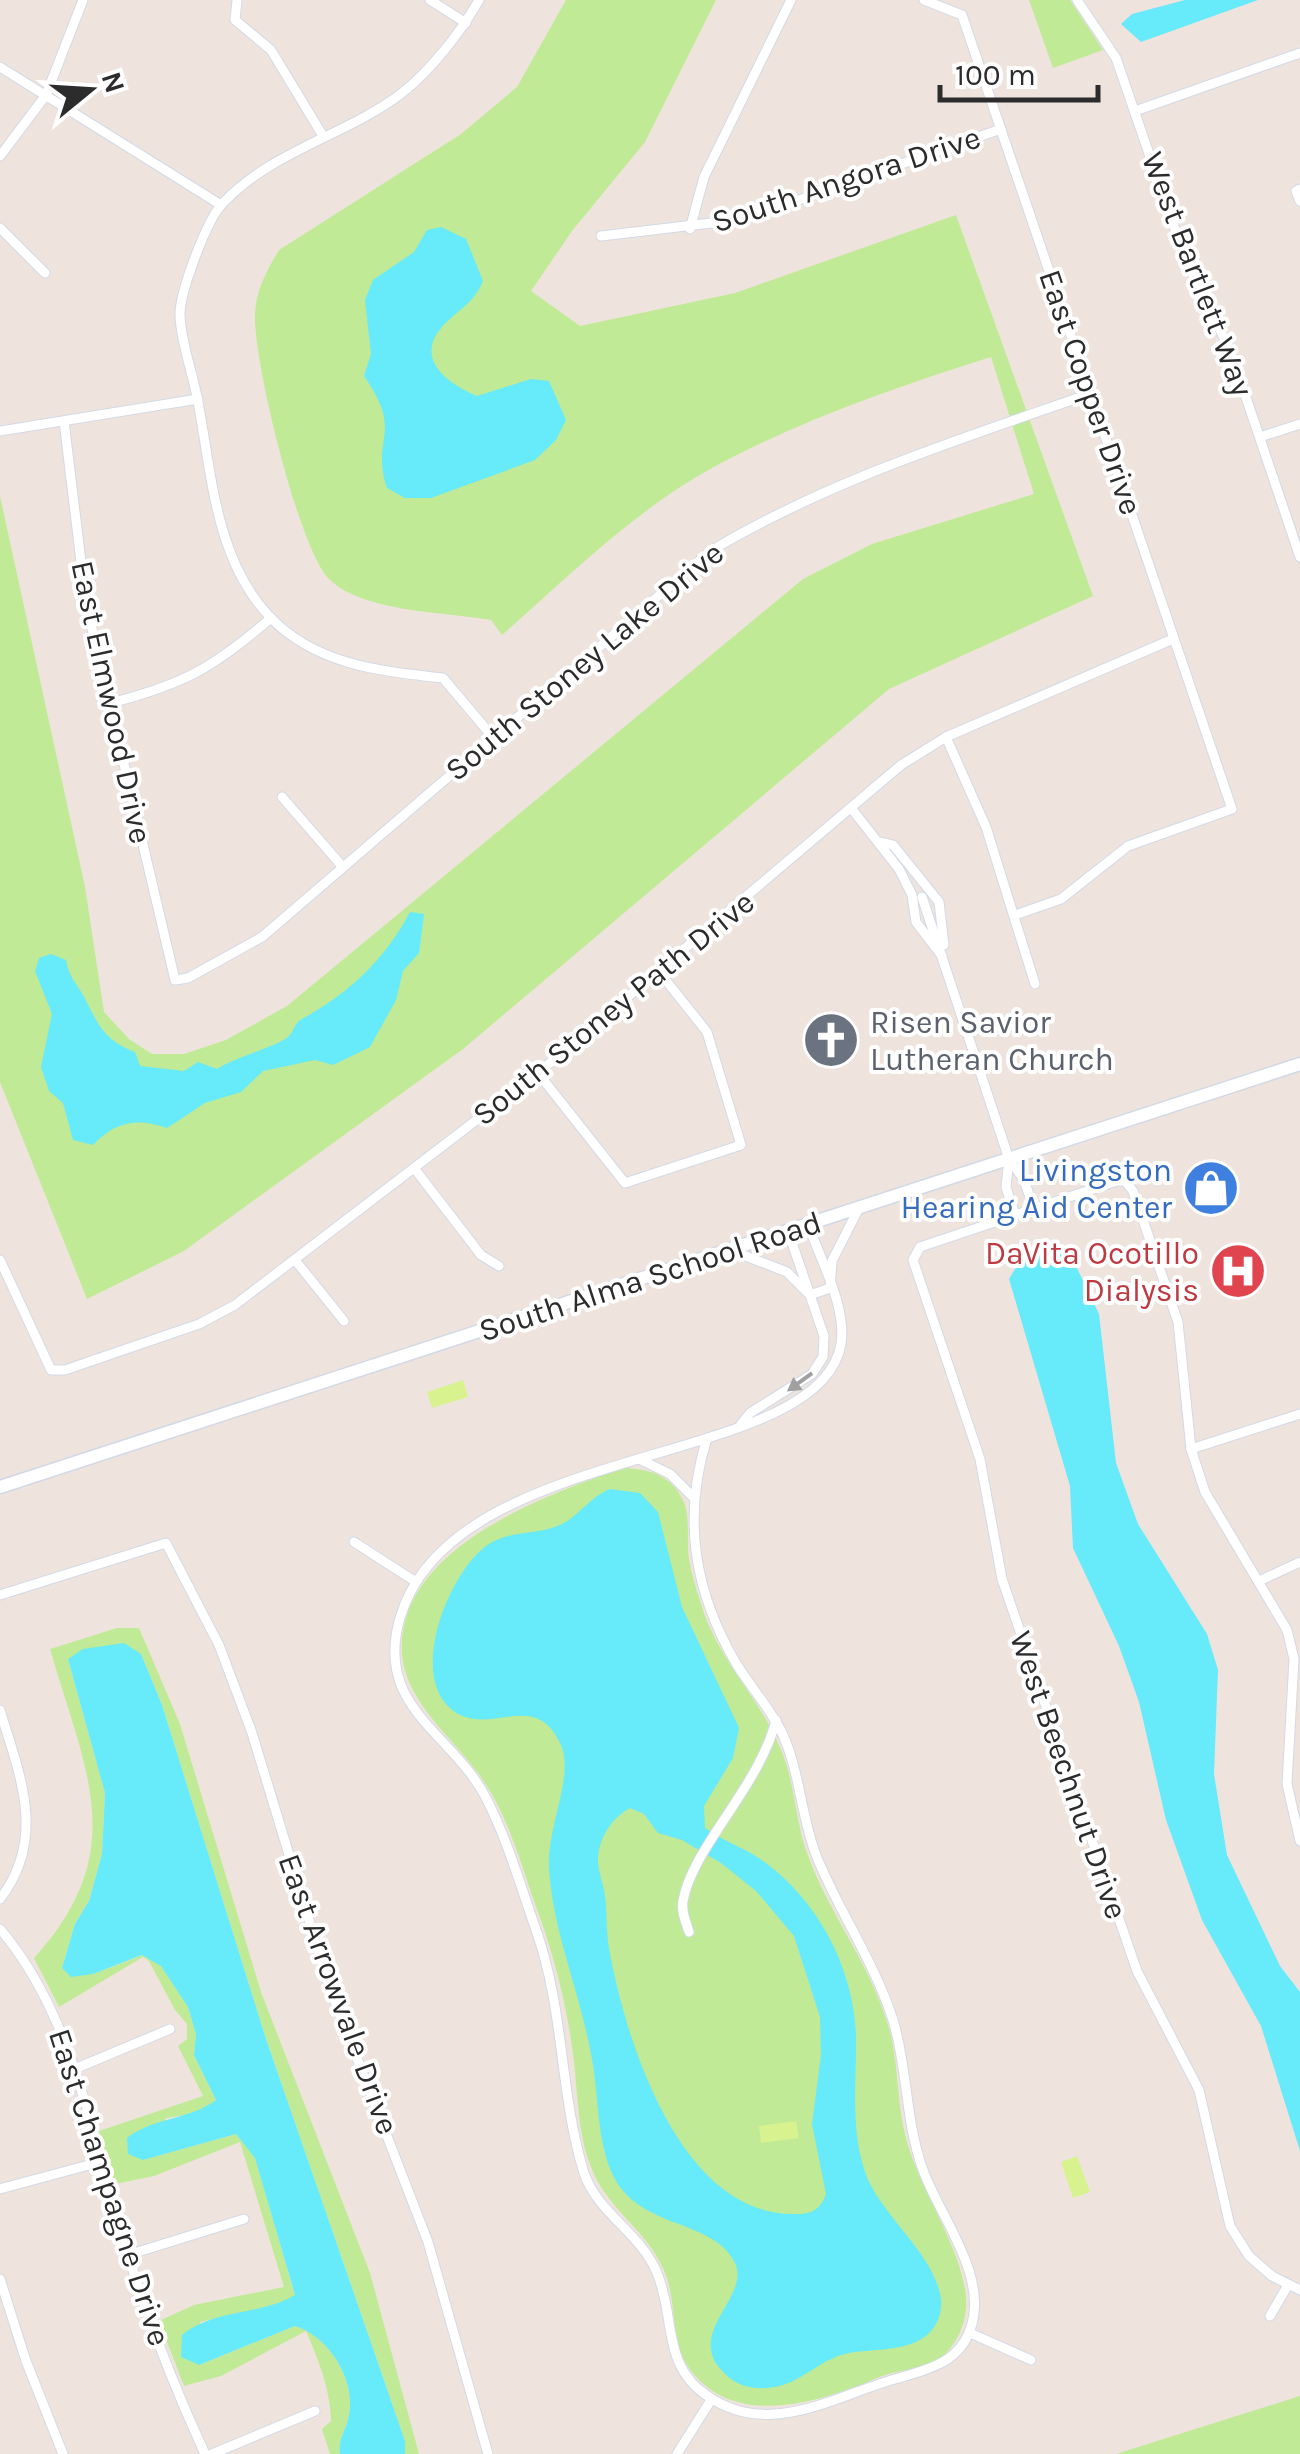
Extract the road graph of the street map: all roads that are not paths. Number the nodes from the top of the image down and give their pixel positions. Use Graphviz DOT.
graph roads {
  1 [pos="83,0"];
  2 [pos="237,0"];
  3 [pos="430,0"];
  4 [pos="479,0"];
  5 [pos="791,0"];
  6 [pos="924,0"];
  7 [pos="1077,0"];
  8 [pos="466,23"];
  9 [pos="1300,53"];
  10 [pos="0,68"];
  11 [pos="46,96"];
  12 [pos="1136,111"];
  13 [pos="1001,128"];
  14 [pos="322,136"];
  15 [pos="0,156"];
  16 [pos="221,205"];
  17 [pos="0,228"];
  18 [pos="690,229"];
  19 [pos="601,236"];
  20 [pos="45,273"];
  21 [pos="1092,393"];
  22 [pos="198,398"];
  23 [pos="64,421"];
  24 [pos="1300,424"];
  25 [pos="0,431"];
  26 [pos="1260,437"];
  27 [pos="1300,557"];
  28 [pos="271,618"];
  29 [pos="1173,638"];
  30 [pos="108,704"];
  31 [pos="492,736"];
  32 [pos="946,737"];
  33 [pos="282,797"];
  34 [pos="851,808"];
  35 [pos="879,841"];
  36 [pos="342,866"];
  37 [pos="921,896"];
  38 [pos="1015,915"];
  39 [pos="944,959"];
  40 [pos="660,973"];
  41 [pos="174,980"];
  42 [pos="1034,984"];
  43 [pos="1300,1064"];
  44 [pos="538,1072"];
  45 [pos="1009,1158"];
  46 [pos="414,1168"];
  47 [pos="860,1207"];
  48 [pos="1034,1209"];
  49 [pos="1015,1215"];
  50 [pos="808,1224"];
  51 [pos="788,1231"];
  52 [pos="730,1250"];
  53 [pos="0,1260"];
  54 [pos="295,1260"];
  55 [pos="500,1266"];
  56 [pos="830,1288"];
  57 [pos="810,1295"];
  58 [pos="344,1321"];
  59 [pos="841,1340"];
  60 [pos="824,1341"];
  61 [pos="1300,1414"];
  62 [pos="741,1424"];
  63 [pos="707,1438"];
  64 [pos="1191,1449"];
  65 [pos="638,1458"];
  66 [pos="0,1487"];
  67 [pos="693,1497"];
  68 [pos="354,1542"];
  69 [pos="1300,1562"];
  70 [pos="412,1580"];
  71 [pos="1259,1581"];
  72 [pos="0,1595"];
  73 [pos="1296,1705"];
  74 [pos="0,1710"];
  75 [pos="776,1720"];
  76 [pos="1300,1841"];
  77 [pos="0,1899"];
  78 [pos="0,1929"];
  79 [pos="689,1932"];
  80 [pos="170,2029"];
  81 [pos="72,2070"];
  82 [pos="100,2162"];
  83 [pos="0,2189"];
  84 [pos="244,2219"];
  85 [pos="128,2255"];
  86 [pos="0,2278"];
  87 [pos="1288,2285"];
  88 [pos="1300,2290"];
  89 [pos="1270,2316"];
  90 [pos="970,2333"];
  91 [pos="1030,2360"];
  92 [pos="712,2400"];
  93 [pos="315,2412"];
  94 [pos="63,2454"];
  95 [pos="208,2454"];
  96 [pos="488,2454"];
  97 [pos="677,2454"];
  1 -- 11 [label="street"];
  2 -- 14 [label="street"];
  3 -- 8 [label="street"];
  4 -- 8 [label="street"];
  5 -- 18 [label="street"];
  6 -- 13 [label="street, East Copper Drive"];
  7 -- 12 [label="street, West Bartlett Way"];
  8 -- 14 [label="street"];
  9 -- 12 [label="street"];
  10 -- 11 [label="street"];
  11 -- 15 [label="street"];
  11 -- 16 [label="street"];
  12 -- 26 [label="street, West Bartlett Way"];
  13 -- 18 [label="street, South Angora Drive"];
  13 -- 21 [label="street, East Copper Drive"];
  14 -- 16 [label="street"];
  16 -- 22 [label="street"];
  17 -- 20 [label="street"];
  18 -- 19 [label="street, South Angora Drive"];
  21 -- 29 [label="street, East Copper Drive"];
  21 -- 31 [label="street, South Stoney Lake Drive"];
  22 -- 23 [label="street"];
  22 -- 28 [label="street"];
  23 -- 25 [label="street"];
  23 -- 30 [label="street, East Elmwood Drive"];
  24 -- 26 [label="street"];
  26 -- 27 [label="street, West Bartlett Way"];
  28 -- 30 [label="street"];
  28 -- 31 [label="street"];
  29 -- 32 [label="street, South Stoney Path Drive"];
  29 -- 38 [label="street, East Copper Drive"];
  30 -- 41 [label="street, East Elmwood Drive"];
  31 -- 36 [label="street, South Stoney Lake Drive"];
  32 -- 34 [label="street, South Stoney Path Drive"];
  32 -- 38 [label="street"];
  33 -- 36 [label="street"];
  34 -- 35 [label="street"];
  34 -- 40 [label="street, South Stoney Path Drive"];
  35 -- 37 [label="street"];
  35 -- 37 [label="street"];
  36 -- 41 [label="street, South Stoney Lake Drive"];
  37 -- 39 [label="street"];
  37 -- 39 [label="street"];
  38 -- 42 [label="street"];
  39 -- 45 [label="street"];
  40 -- 44 [label="street, South Stoney Path Drive"];
  40 -- 44 [label="street"];
  43 -- 45 [label="main road, South Alma School Road"];
  44 -- 46 [label="street, South Stoney Path Drive"];
  45 -- 47 [label="main road, South Alma School Road"];
  45 -- 48 [label="street"];
  45 -- 49 [label="street"];
  46 -- 54 [label="street, South Stoney Path Drive"];
  46 -- 55 [label="street"];
  47 -- 50 [label="main road, South Alma School Road"];
  47 -- 56 [label="street"];
  48 -- 49 [label="street"];
  48 -- 64 [label="street"];
  49 -- 87 [label="street, West Beechnut Drive"];
  50 -- 51 [label="main road, South Alma School Road"];
  50 -- 56 [label="street"];
  51 -- 52 [label="main road, South Alma School Road"];
  51 -- 57 [label="street"];
  52 -- 57 [label="street"];
  52 -- 66 [label="main road, South Alma School Road"];
  53 -- 54 [label="street, South Stoney Path Drive"];
  54 -- 58 [label="street"];
  56 -- 57 [label="street"];
  56 -- 59 [label="street"];
  57 -- 60 [label="street"];
  59 -- 60 [label="street"];
  59 -- 62 [label="street"];
  60 -- 62 [label="street, one-way"];
  61 -- 64 [label="street"];
  62 -- 63 [label="street"];
  63 -- 65 [label="street"];
  63 -- 67 [label="street"];
  64 -- 71 [label="street"];
  65 -- 67 [label="street"];
  65 -- 70 [label="street"];
  67 -- 75 [label="street"];
  68 -- 70 [label="street"];
  69 -- 71 [label="street"];
  70 -- 92 [label="street"];
  71 -- 73 [label="street"];
  72 -- 96 [label="street, East Arrowvale Drive"];
  73 -- 76 [label="street"];
  74 -- 77 [label="street"];
  75 -- 79 [label="street"];
  75 -- 90 [label="street"];
  78 -- 81 [label="street, East Champagne Drive"];
  80 -- 81 [label="street"];
  81 -- 82 [label="street, East Champagne Drive"];
  82 -- 83 [label="street"];
  82 -- 85 [label="street, East Champagne Drive"];
  84 -- 85 [label="street"];
  85 -- 95 [label="street, East Champagne Drive"];
  86 -- 94 [label="street"];
  87 -- 88 [label="street, West Beechnut Drive"];
  87 -- 89 [label="street"];
  90 -- 91 [label="street"];
  90 -- 92 [label="street"];
  92 -- 97 [label="street"];
  93 -- 95 [label="street"];
}
